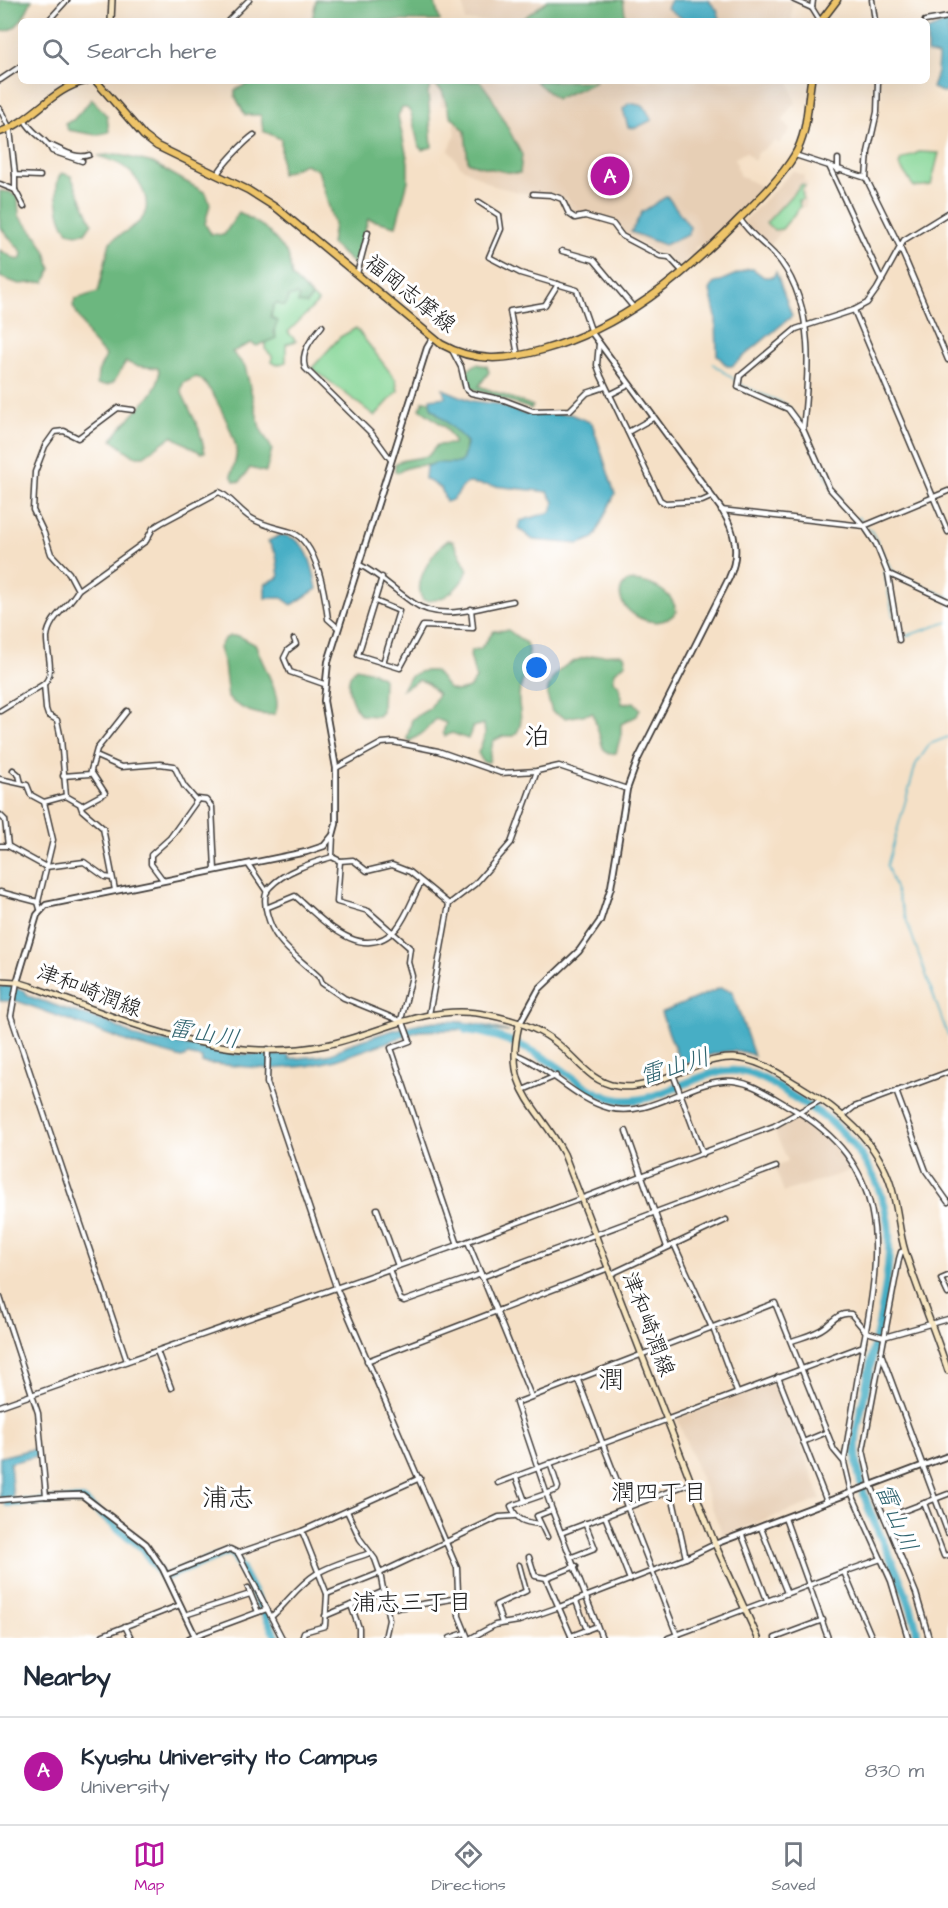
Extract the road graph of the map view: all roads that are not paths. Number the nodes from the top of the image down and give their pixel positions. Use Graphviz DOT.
graph roads {
  1 [pos="67,0"];
  2 [pos="112,0"];
  3 [pos="249,0"];
  4 [pos="794,0"];
  5 [pos="813,0"];
  6 [pos="836,0"];
  7 [pos="872,0"];
  8 [pos="812,8"];
  9 [pos="948,17"];
  10 [pos="51,18"];
  11 [pos="111,18"];
  12 [pos="231,18"];
  13 [pos="819,18"];
  14 [pos="823,18"];
  15 [pos="875,18"];
  16 [pos="930,20"];
  17 [pos="18,68"];
  18 [pos="0,80"];
  19 [pos="78,84"];
  20 [pos="99,84"];
  21 [pos="811,84"];
  22 [pos="878,84"];
  23 [pos="0,109"];
  24 [pos="25,120"];
  25 [pos="10,129"];
  26 [pos="0,132"];
  27 [pos="254,135"];
  28 [pos="50,145"];
  29 [pos="89,155"];
  30 [pos="795,155"];
  31 [pos="838,159"];
  32 [pos="82,161"];
  33 [pos="830,168"];
  34 [pos="838,171"];
  35 [pos="15,175"];
  36 [pos="217,175"];
  37 [pos="40,176"];
  38 [pos="866,178"];
  39 [pos="0,184"];
  40 [pos="15,190"];
  41 [pos="533,194"];
  42 [pos="478,202"];
  43 [pos="24,207"];
  44 [pos="948,213"];
  45 [pos="740,219"];
  46 [pos="368,232"];
  47 [pos="900,247"];
  48 [pos="562,251"];
  49 [pos="683,272"];
  50 [pos="357,275"];
  51 [pos="882,281"];
  52 [pos="558,284"];
  53 [pos="634,309"];
  54 [pos="854,310"];
  55 [pos="322,326"];
  56 [pos="806,326"];
  57 [pos="592,333"];
  58 [pos="433,338"];
  59 [pos="599,344"];
  60 [pos="452,350"];
  61 [pos="518,357"];
  62 [pos="948,360"];
  63 [pos="629,385"];
  64 [pos="605,387"];
  65 [pos="609,395"];
  66 [pos="133,410"];
  67 [pos="653,418"];
  68 [pos="803,429"];
  69 [pos="628,432"];
  70 [pos="392,460"];
  71 [pos="948,491"];
  72 [pos="711,497"];
  73 [pos="934,497"];
  74 [pos="721,510"];
  75 [pos="865,526"];
  76 [pos="948,532"];
  77 [pos="358,564"];
  78 [pos="888,574"];
  79 [pos="382,577"];
  80 [pos="78,590"];
  81 [pos="375,601"];
  82 [pos="513,601"];
  83 [pos="948,601"];
  84 [pos="471,609"];
  85 [pos="337,627"];
  86 [pos="899,638"];
  87 [pos="294,639"];
  88 [pos="383,663"];
  89 [pos="45,684"];
  90 [pos="324,684"];
  91 [pos="0,711"];
  92 [pos="127,711"];
  93 [pos="96,756"];
  94 [pos="336,768"];
  95 [pos="13,770"];
  96 [pos="537,771"];
  97 [pos="91,772"];
  98 [pos="63,776"];
  99 [pos="0,779"];
  100 [pos="21,783"];
  101 [pos="627,789"];
  102 [pos="66,796"];
  103 [pos="196,800"];
  104 [pos="44,802"];
  105 [pos="81,806"];
  106 [pos="0,815"];
  107 [pos="333,835"];
  108 [pos="0,846"];
  109 [pos="8,846"];
  110 [pos="332,857"];
  111 [pos="340,861"];
  112 [pos="248,864"];
  113 [pos="46,867"];
  114 [pos="215,870"];
  115 [pos="112,878"];
  116 [pos="163,880"];
  117 [pos="421,883"];
  118 [pos="115,890"];
  119 [pos="0,892"];
  120 [pos="267,892"];
  121 [pos="38,902"];
  122 [pos="448,904"];
  123 [pos="266,908"];
  124 [pos="40,909"];
  125 [pos="392,932"];
  126 [pos="0,981"];
  127 [pos="16,983"];
  128 [pos="429,1015"];
  129 [pos="402,1021"];
  130 [pos="519,1024"];
  131 [pos="268,1051"];
  132 [pos="515,1052"];
  133 [pos="948,1072"];
  134 [pos="673,1073"];
  135 [pos="556,1076"];
  136 [pos="522,1090"];
  137 [pos="896,1091"];
  138 [pos="681,1095"];
  139 [pos="822,1099"];
  140 [pos="801,1113"];
  141 [pos="844,1114"];
  142 [pos="626,1131"];
  143 [pos="703,1154"];
  144 [pos="776,1167"];
  145 [pos="643,1176"];
  146 [pos="581,1198"];
  147 [pos="948,1202"];
  148 [pos="377,1209"];
  149 [pos="655,1211"];
  150 [pos="726,1220"];
  151 [pos="596,1233"];
  152 [pos="468,1242"];
  153 [pos="674,1244"];
  154 [pos="458,1245"];
  155 [pos="667,1247"];
  156 [pos="905,1251"];
  157 [pos="398,1266"];
  158 [pos="389,1269"];
  159 [pos="610,1271"];
  160 [pos="482,1275"];
  161 [pos="948,1276"];
  162 [pos="336,1287"];
  163 [pos="948,1294"];
  164 [pos="0,1297"];
  165 [pos="496,1311"];
  166 [pos="948,1319"];
  167 [pos="932,1324"];
  168 [pos="712,1328"];
  169 [pos="866,1332"];
  170 [pos="883,1337"];
  171 [pos="792,1341"];
  172 [pos="863,1346"];
  173 [pos="157,1350"];
  174 [pos="642,1354"];
  175 [pos="882,1355"];
  176 [pos="127,1361"];
  177 [pos="368,1361"];
  178 [pos="802,1368"];
  179 [pos="948,1371"];
  180 [pos="778,1377"];
  181 [pos="578,1380"];
  182 [pos="171,1388"];
  183 [pos="738,1392"];
  184 [pos="34,1394"];
  185 [pos="531,1396"];
  186 [pos="0,1406"];
  187 [pos="668,1420"];
  188 [pos="827,1432"];
  189 [pos="803,1442"];
  190 [pos="603,1443"];
  191 [pos="948,1456"];
  192 [pos="844,1462"];
  193 [pos="550,1463"];
  194 [pos="923,1465"];
  195 [pos="536,1468"];
  196 [pos="516,1477"];
  197 [pos="420,1479"];
  198 [pos="498,1483"];
  199 [pos="692,1483"];
  200 [pos="871,1485"];
  201 [pos="671,1491"];
  202 [pos="851,1492"];
  203 [pos="546,1493"];
  204 [pos="948,1494"];
  205 [pos="46,1496"];
  206 [pos="936,1498"];
  207 [pos="0,1500"];
  208 [pos="525,1501"];
  209 [pos="827,1502"];
  210 [pos="924,1503"];
  211 [pos="628,1507"];
  212 [pos="552,1510"];
  213 [pos="346,1511"];
  214 [pos="515,1516"];
  215 [pos="605,1516"];
  216 [pos="785,1518"];
  217 [pos="885,1518"];
  218 [pos="585,1523"];
  219 [pos="539,1524"];
  220 [pos="761,1527"];
  221 [pos="302,1531"];
  222 [pos="561,1533"];
  223 [pos="948,1533"];
  224 [pos="742,1535"];
  225 [pos="547,1537"];
  226 [pos="446,1543"];
  227 [pos="715,1544"];
  228 [pos="238,1553"];
  229 [pos="370,1553"];
  230 [pos="948,1555"];
  231 [pos="529,1557"];
  232 [pos="572,1557"];
  233 [pos="686,1558"];
  234 [pos="881,1559"];
  235 [pos="519,1565"];
  236 [pos="576,1566"];
  237 [pos="652,1572"];
  238 [pos="844,1572"];
  239 [pos="317,1573"];
  240 [pos="380,1573"];
  241 [pos="166,1577"];
  242 [pos="546,1578"];
  243 [pos="630,1580"];
  244 [pos="811,1586"];
  245 [pos="248,1588"];
  246 [pos="382,1592"];
  247 [pos="788,1593"];
  248 [pos="250,1594"];
  249 [pos="327,1594"];
  250 [pos="585,1597"];
  251 [pos="458,1598"];
  252 [pos="767,1600"];
  253 [pos="576,1601"];
  254 [pos="180,1605"];
  255 [pos="351,1605"];
  256 [pos="559,1607"];
  257 [pos="398,1608"];
  258 [pos="267,1609"];
  259 [pos="743,1610"];
  260 [pos="258,1612"];
  261 [pos="185,1615"];
  262 [pos="324,1616"];
  263 [pos="271,1617"];
  264 [pos="823,1620"];
  265 [pos="502,1623"];
  266 [pos="125,1626"];
  267 [pos="597,1626"];
  268 [pos="587,1630"];
  269 [pos="465,1633"];
  270 [pos="103,1635"];
  271 [pos="678,1636"];
  272 [pos="193,1637"];
  273 [pos="571,1637"];
  274 [pos="131,1638"];
  275 [pos="282,1638"];
  276 [pos="302,1638"];
  277 [pos="359,1638"];
  278 [pos="385,1638"];
  279 [pos="450,1638"];
  280 [pos="470,1638"];
  281 [pos="602,1638"];
  282 [pos="668,1638"];
  283 [pos="758,1638"];
  284 [pos="775,1638"];
  285 [pos="828,1638"];
  286 [pos="872,1638"];
  287 [pos="908,1638"];
  288 [pos="929,1638"];
  1 -- 10 [label="street"];
  2 -- 11 [label="main road"];
  3 -- 12 [label="street"];
  4 -- 8 [label="street"];
  5 -- 8 [label="street"];
  6 -- 14 [label="main road"];
  7 -- 15 [label="street"];
  8 -- 13 [label="street"];
  9 -- 16 [label="street"];
  17 -- 18 [label="street"];
  19 -- 24 [label="main road"];
  20 -- 36 [label="main road, 福岡志摩線"];
  21 -- 30 [label="main road, 福岡志摩線"];
  22 -- 38 [label="street"];
  23 -- 25 [label="street"];
  24 -- 25 [label="main road"];
  24 -- 28 [label="street"];
  25 -- 26 [label="main road"];
  25 -- 35 [label="street"];
  27 -- 36 [label="street"];
  28 -- 29 [label="street"];
  28 -- 32 [label="street"];
  30 -- 33 [label="street"];
  30 -- 45 [label="main road, 福岡志摩線"];
  31 -- 34 [label="street"];
  33 -- 34 [label="street"];
  33 -- 51 [label="street"];
  34 -- 38 [label="street"];
  35 -- 37 [label="street"];
  35 -- 40 [label="street"];
  36 -- 50 [label="main road, 福岡志摩線"];
  38 -- 47 [label="street"];
  39 -- 40 [label="street"];
  40 -- 43 [label="street"];
  41 -- 49 [label="street"];
  42 -- 52 [label="street"];
  44 -- 47 [label="street"];
  45 -- 49 [label="main road, 福岡志摩線"];
  45 -- 56 [label="street"];
  46 -- 50 [label="street"];
  47 -- 51 [label="street"];
  47 -- 62 [label="street"];
  48 -- 53 [label="street"];
  49 -- 53 [label="main road, 福岡志摩線"];
  50 -- 58 [label="main road, 福岡志摩線"];
  51 -- 54 [label="street"];
  52 -- 57 [label="street"];
  52 -- 61 [label="street"];
  53 -- 57 [label="main road, 福岡志摩線"];
  54 -- 56 [label="street"];
  54 -- 73 [label="street"];
  55 -- 70 [label="street"];
  56 -- 68 [label="street"];
  56 -- 68 [label="street"];
  57 -- 59 [label="street"];
  57 -- 61 [label="main road, 福岡志摩線"];
  58 -- 60 [label="main road, 福岡志摩線"];
  58 -- 70 [label="street"];
  59 -- 63 [label="street"];
  59 -- 64 [label="street"];
  60 -- 61 [label="main road, 福岡志摩線"];
  60 -- 64 [label="street"];
  63 -- 65 [label="street"];
  63 -- 67 [label="street"];
  64 -- 65 [label="street"];
  65 -- 69 [label="street"];
  66 -- 80 [label="street"];
  67 -- 69 [label="street"];
  67 -- 72 [label="street"];
  68 -- 75 [label="street"];
  69 -- 72 [label="street"];
  70 -- 77 [label="street"];
  71 -- 73 [label="street"];
  72 -- 74 [label="street"];
  73 -- 75 [label="street"];
  73 -- 76 [label="street"];
  74 -- 75 [label="street"];
  74 -- 101 [label="street"];
  75 -- 78 [label="street"];
  77 -- 79 [label="street"];
  77 -- 85 [label="street"];
  78 -- 83 [label="street"];
  78 -- 86 [label="street"];
  79 -- 81 [label="street"];
  79 -- 84 [label="street"];
  80 -- 85 [label="street"];
  80 -- 89 [label="street"];
  81 -- 88 [label="street"];
  81 -- 88 [label="street"];
  82 -- 84 [label="street"];
  84 -- 88 [label="street"];
  85 -- 90 [label="street"];
  87 -- 90 [label="street"];
  89 -- 91 [label="street"];
  89 -- 98 [label="street"];
  90 -- 94 [label="street"];
  92 -- 93 [label="street"];
  93 -- 97 [label="street"];
  93 -- 103 [label="street"];
  94 -- 96 [label="street"];
  94 -- 107 [label="street"];
  95 -- 100 [label="street"];
  96 -- 101 [label="street"];
  96 -- 122 [label="street"];
  97 -- 98 [label="street"];
  97 -- 105 [label="street"];
  98 -- 102 [label="street"];
  99 -- 100 [label="street"];
  100 -- 104 [label="street"];
  101 -- 130 [label="street"];
  102 -- 104 [label="street"];
  102 -- 105 [label="street"];
  103 -- 114 [label="street"];
  103 -- 116 [label="street"];
  104 -- 113 [label="street"];
  105 -- 115 [label="street"];
  106 -- 109 [label="street"];
  107 -- 110 [label="street"];
  107 -- 112 [label="street"];
  108 -- 109 [label="street"];
  109 -- 113 [label="street"];
  110 -- 111 [label="street"];
  110 -- 120 [label="street"];
  111 -- 117 [label="street"];
  111 -- 125 [label="street"];
  112 -- 114 [label="street"];
  112 -- 120 [label="street"];
  113 -- 115 [label="street"];
  113 -- 121 [label="street"];
  114 -- 116 [label="street"];
  115 -- 118 [label="street"];
  116 -- 118 [label="street"];
  117 -- 122 [label="street"];
  117 -- 125 [label="street"];
  118 -- 124 [label="street"];
  119 -- 121 [label="street"];
  120 -- 123 [label="street"];
  121 -- 124 [label="street"];
  122 -- 128 [label="street"];
  123 -- 125 [label="street"];
  123 -- 129 [label="street"];
  124 -- 127 [label="street"];
  125 -- 129 [label="street"];
  126 -- 127 [label="main road, 津和崎潤線"];
  127 -- 131 [label="main road, 津和崎潤線"];
  127 -- 176 [label="street"];
  128 -- 129 [label="main road, 津和崎潤線"];
  128 -- 130 [label="main road, 津和崎潤線"];
  129 -- 131 [label="main road, 津和崎潤線"];
  129 -- 154 [label="street"];
  130 -- 132 [label="main road, 津和崎潤線"];
  130 -- 134 [label="main road, 津和崎潤線"];
  131 -- 162 [label="street"];
  132 -- 135 [label="street"];
  132 -- 136 [label="main road, 津和崎潤線"];
  133 -- 137 [label="street"];
  134 -- 138 [label="street"];
  134 -- 139 [label="main road, 津和崎潤線"];
  135 -- 136 [label="street"];
  135 -- 138 [label="street"];
  136 -- 146 [label="main road, 津和崎潤線"];
  137 -- 141 [label="street"];
  137 -- 147 [label="street"];
  138 -- 140 [label="street"];
  138 -- 143 [label="street"];
  139 -- 140 [label="street"];
  139 -- 141 [label="main road, 津和崎潤線"];
  140 -- 143 [label="street"];
  140 -- 169 [label="street"];
  141 -- 156 [label="main road, 津和崎潤線"];
  142 -- 145 [label="street"];
  143 -- 145 [label="street"];
  144 -- 149 [label="street"];
  145 -- 146 [label="street"];
  145 -- 149 [label="street"];
  146 -- 151 [label="main road, 津和崎潤線"];
  146 -- 152 [label="street"];
  148 -- 157 [label="street"];
  149 -- 151 [label="street"];
  149 -- 155 [label="street"];
  150 -- 153 [label="street"];
  151 -- 159 [label="main road, 津和崎潤線"];
  151 -- 160 [label="street"];
  152 -- 154 [label="street"];
  152 -- 160 [label="street"];
  153 -- 155 [label="street"];
  153 -- 168 [label="street"];
  154 -- 157 [label="street"];
  155 -- 159 [label="street"];
  156 -- 167 [label="main road, 津和崎潤線"];
  156 -- 170 [label="street"];
  157 -- 158 [label="street"];
  158 -- 160 [label="street"];
  158 -- 162 [label="street"];
  159 -- 165 [label="street"];
  159 -- 174 [label="main road, 津和崎潤線"];
  160 -- 165 [label="street"];
  161 -- 163 [label="street"];
  162 -- 173 [label="street"];
  162 -- 177 [label="street"];
  164 -- 184 [label="street"];
  165 -- 177 [label="street"];
  165 -- 185 [label="street"];
  166 -- 167 [label="street"];
  167 -- 170 [label="street"];
  167 -- 179 [label="main road, 津和崎潤線"];
  168 -- 171 [label="street"];
  168 -- 174 [label="street"];
  168 -- 183 [label="street"];
  169 -- 170 [label="street"];
  169 -- 171 [label="street"];
  169 -- 172 [label="street"];
  170 -- 175 [label="street"];
  171 -- 178 [label="street"];
  172 -- 178 [label="street"];
  172 -- 192 [label="street"];
  173 -- 176 [label="street"];
  173 -- 182 [label="street"];
  174 -- 181 [label="street"];
  174 -- 187 [label="main road, 津和崎潤線"];
  175 -- 194 [label="street"];
  175 -- 200 [label="street"];
  176 -- 184 [label="street"];
  177 -- 197 [label="street"];
  178 -- 180 [label="street"];
  178 -- 188 [label="street"];
  180 -- 183 [label="street"];
  180 -- 189 [label="street"];
  181 -- 185 [label="street"];
  181 -- 190 [label="street"];
  183 -- 187 [label="street"];
  184 -- 186 [label="street"];
  184 -- 205 [label="street"];
  185 -- 195 [label="street"];
  187 -- 190 [label="street"];
  187 -- 199 [label="main road, 津和崎潤線"];
  188 -- 189 [label="street"];
  188 -- 192 [label="street"];
  189 -- 209 [label="street"];
  190 -- 193 [label="street"];
  190 -- 211 [label="street"];
  191 -- 194 [label="street"];
  192 -- 202 [label="street"];
  193 -- 195 [label="street"];
  193 -- 203 [label="street"];
  194 -- 200 [label="street"];
  194 -- 206 [label="street"];
  195 -- 196 [label="street"];
  195 -- 203 [label="street"];
  196 -- 198 [label="street"];
  196 -- 208 [label="street"];
  197 -- 213 [label="street"];
  197 -- 226 [label="street"];
  199 -- 201 [label="street"];
  199 -- 227 [label="main road, 津和崎潤線"];
  200 -- 202 [label="street"];
  200 -- 217 [label="street"];
  201 -- 211 [label="street"];
  201 -- 233 [label="street"];
  202 -- 209 [label="street"];
  202 -- 234 [label="street"];
  203 -- 208 [label="street"];
  203 -- 212 [label="street"];
  204 -- 206 [label="street"];
  205 -- 207 [label="street"];
  205 -- 241 [label="street"];
  206 -- 210 [label="street"];
  206 -- 223 [label="street"];
  208 -- 214 [label="street"];
  209 -- 216 [label="street"];
  210 -- 217 [label="street"];
  210 -- 230 [label="street"];
  211 -- 215 [label="street"];
  211 -- 237 [label="street"];
  212 -- 219 [label="street"];
  212 -- 222 [label="street"];
  213 -- 221 [label="street"];
  213 -- 229 [label="street"];
  214 -- 219 [label="street"];
  214 -- 226 [label="street"];
  215 -- 218 [label="street"];
  215 -- 243 [label="street"];
  216 -- 220 [label="street"];
  216 -- 244 [label="street"];
  217 -- 288 [label="street"];
  218 -- 222 [label="street"];
  218 -- 232 [label="street"];
  219 -- 225 [label="street"];
  220 -- 224 [label="street"];
  220 -- 247 [label="street"];
  221 -- 228 [label="street"];
  221 -- 239 [label="street"];
  222 -- 232 [label="street"];
  224 -- 227 [label="street"];
  224 -- 252 [label="street"];
  226 -- 240 [label="street"];
  226 -- 251 [label="street"];
  227 -- 233 [label="street"];
  227 -- 259 [label="main road, 津和崎潤線"];
  228 -- 241 [label="street"];
  228 -- 258 [label="street"];
  229 -- 239 [label="street"];
  229 -- 240 [label="street"];
  231 -- 242 [label="street"];
  232 -- 236 [label="street"];
  233 -- 237 [label="street"];
  234 -- 238 [label="street"];
  234 -- 287 [label="street"];
  235 -- 265 [label="street"];
  236 -- 242 [label="street"];
  236 -- 250 [label="street"];
  237 -- 243 [label="street"];
  237 -- 271 [label="street"];
  238 -- 244 [label="street"];
  238 -- 286 [label="street"];
  239 -- 249 [label="street"];
  239 -- 263 [label="street"];
  240 -- 246 [label="street"];
  240 -- 249 [label="street"];
  241 -- 254 [label="street"];
  242 -- 256 [label="street"];
  243 -- 250 [label="street"];
  244 -- 247 [label="street"];
  244 -- 264 [label="street"];
  245 -- 248 [label="street"];
  246 -- 255 [label="street"];
  246 -- 278 [label="street"];
  247 -- 252 [label="street"];
  248 -- 260 [label="street"];
  248 -- 261 [label="street"];
  249 -- 262 [label="street"];
  250 -- 253 [label="street"];
  250 -- 267 [label="street"];
  251 -- 257 [label="street"];
  251 -- 269 [label="street"];
  252 -- 259 [label="street"];
  253 -- 256 [label="street"];
  253 -- 268 [label="street"];
  254 -- 261 [label="street"];
  254 -- 266 [label="street"];
  255 -- 262 [label="street"];
  255 -- 277 [label="street"];
  256 -- 265 [label="street"];
  256 -- 273 [label="street"];
  258 -- 260 [label="street"];
  258 -- 263 [label="street"];
  259 -- 271 [label="street"];
  259 -- 283 [label="main road, 津和崎潤線"];
  260 -- 272 [label="street"];
  261 -- 272 [label="street"];
  262 -- 276 [label="street"];
  263 -- 275 [label="street"];
  264 -- 284 [label="street"];
  264 -- 285 [label="street"];
  265 -- 280 [label="street"];
  266 -- 270 [label="street"];
  266 -- 274 [label="street"];
  267 -- 268 [label="street"];
  267 -- 281 [label="street"];
  268 -- 273 [label="street"];
  269 -- 279 [label="street"];
  269 -- 280 [label="street"];
  271 -- 282 [label="street"];
}
